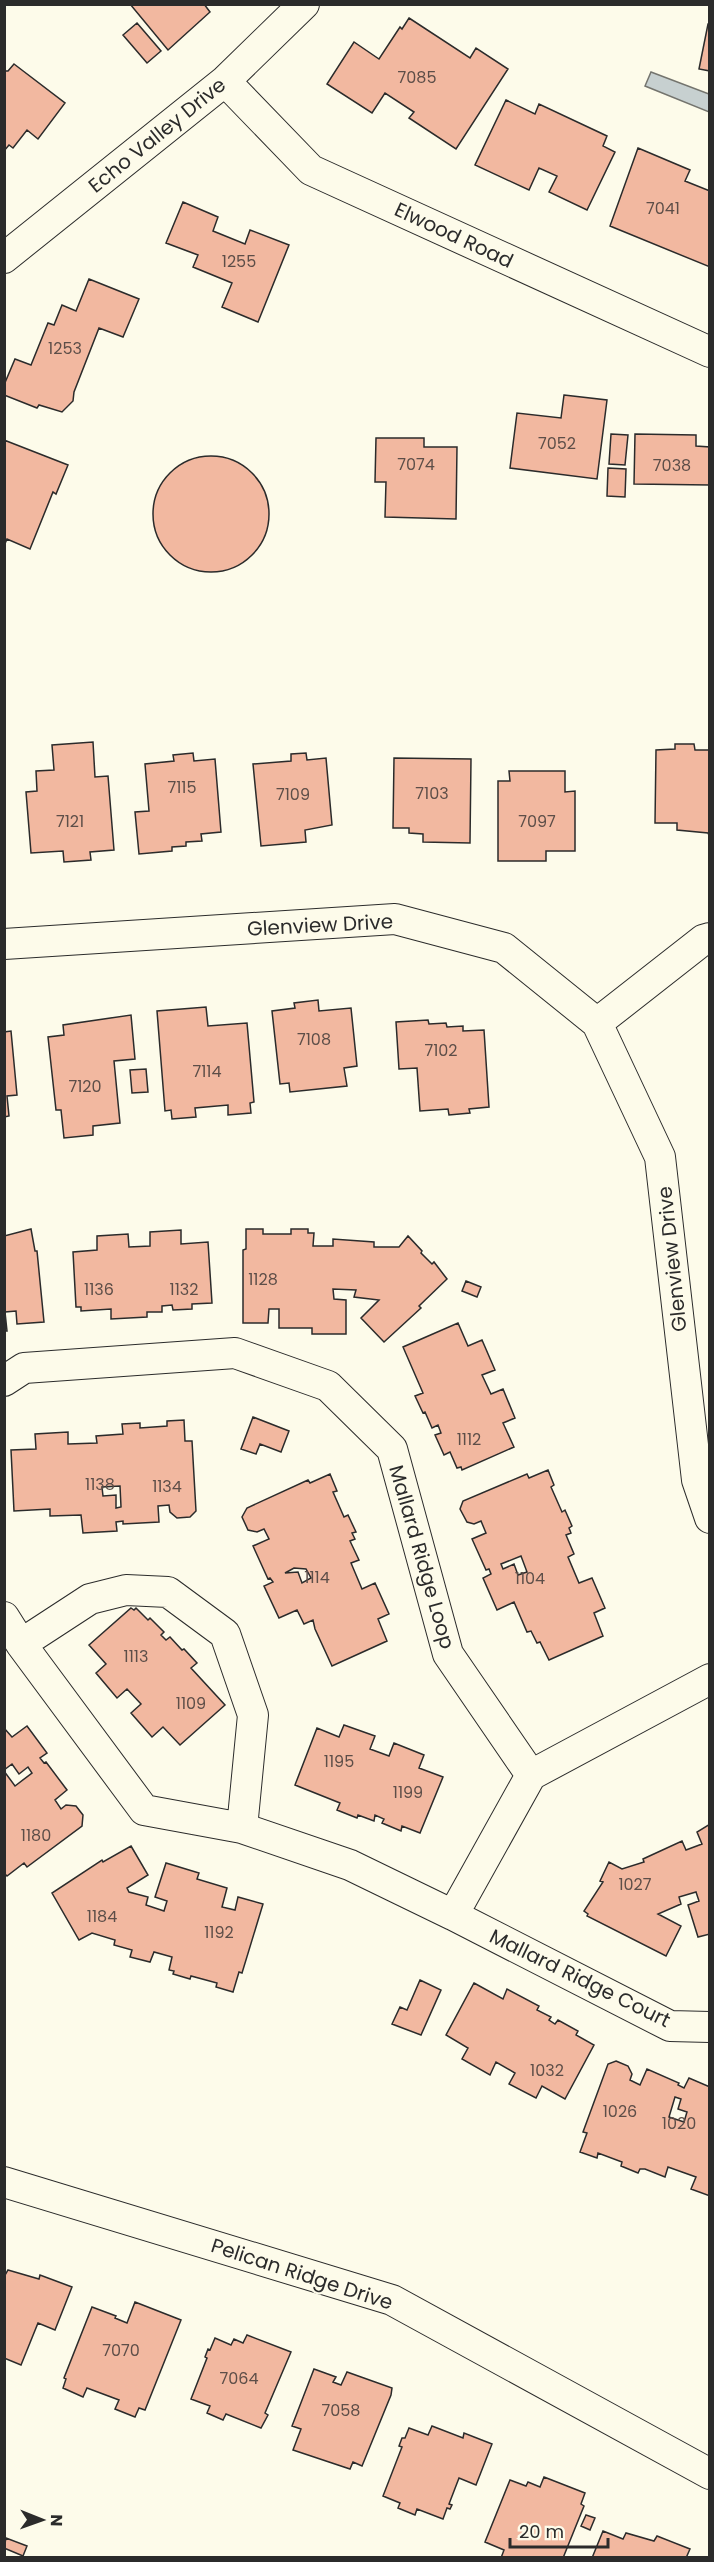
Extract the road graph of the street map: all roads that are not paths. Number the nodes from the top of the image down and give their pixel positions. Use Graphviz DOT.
graph roads {
  1 [pos="304,4"];
  2 [pos="225,81"];
  3 [pos="4,258"];
  4 [pos="710,352"];
  5 [pos="710,938"];
  6 [pos="4,944"];
  7 [pos="597,1023"];
  8 [pos="4,1381"];
  9 [pos="710,1518"];
  10 [pos="4,1617"];
  11 [pos="21,1644"];
  12 [pos="710,1679"];
  13 [pos="531,1775"];
  14 [pos="242,1828"];
  15 [pos="453,1915"];
  16 [pos="710,2027"];
  17 [pos="4,2182"];
  18 [pos="710,2474"];
  1 -- 2 [label="street, Echo Valley Drive"];
  2 -- 3 [label="street, Echo Valley Drive"];
  2 -- 4 [label="street, Elwood Road"];
  5 -- 7 [label="street"];
  6 -- 7 [label="street, Glenview Drive"];
  7 -- 9 [label="street, Glenview Drive"];
  8 -- 13 [label="street, Mallard Ridge Loop"];
  10 -- 11 [label="street"];
  11 -- 14 [label="street"];
  11 -- 14 [label="street"];
  12 -- 13 [label="street"];
  13 -- 15 [label="street"];
  14 -- 15 [label="street"];
  15 -- 16 [label="street, Mallard Ridge Court"];
  17 -- 18 [label="street, Pelican Ridge Drive"];
}
